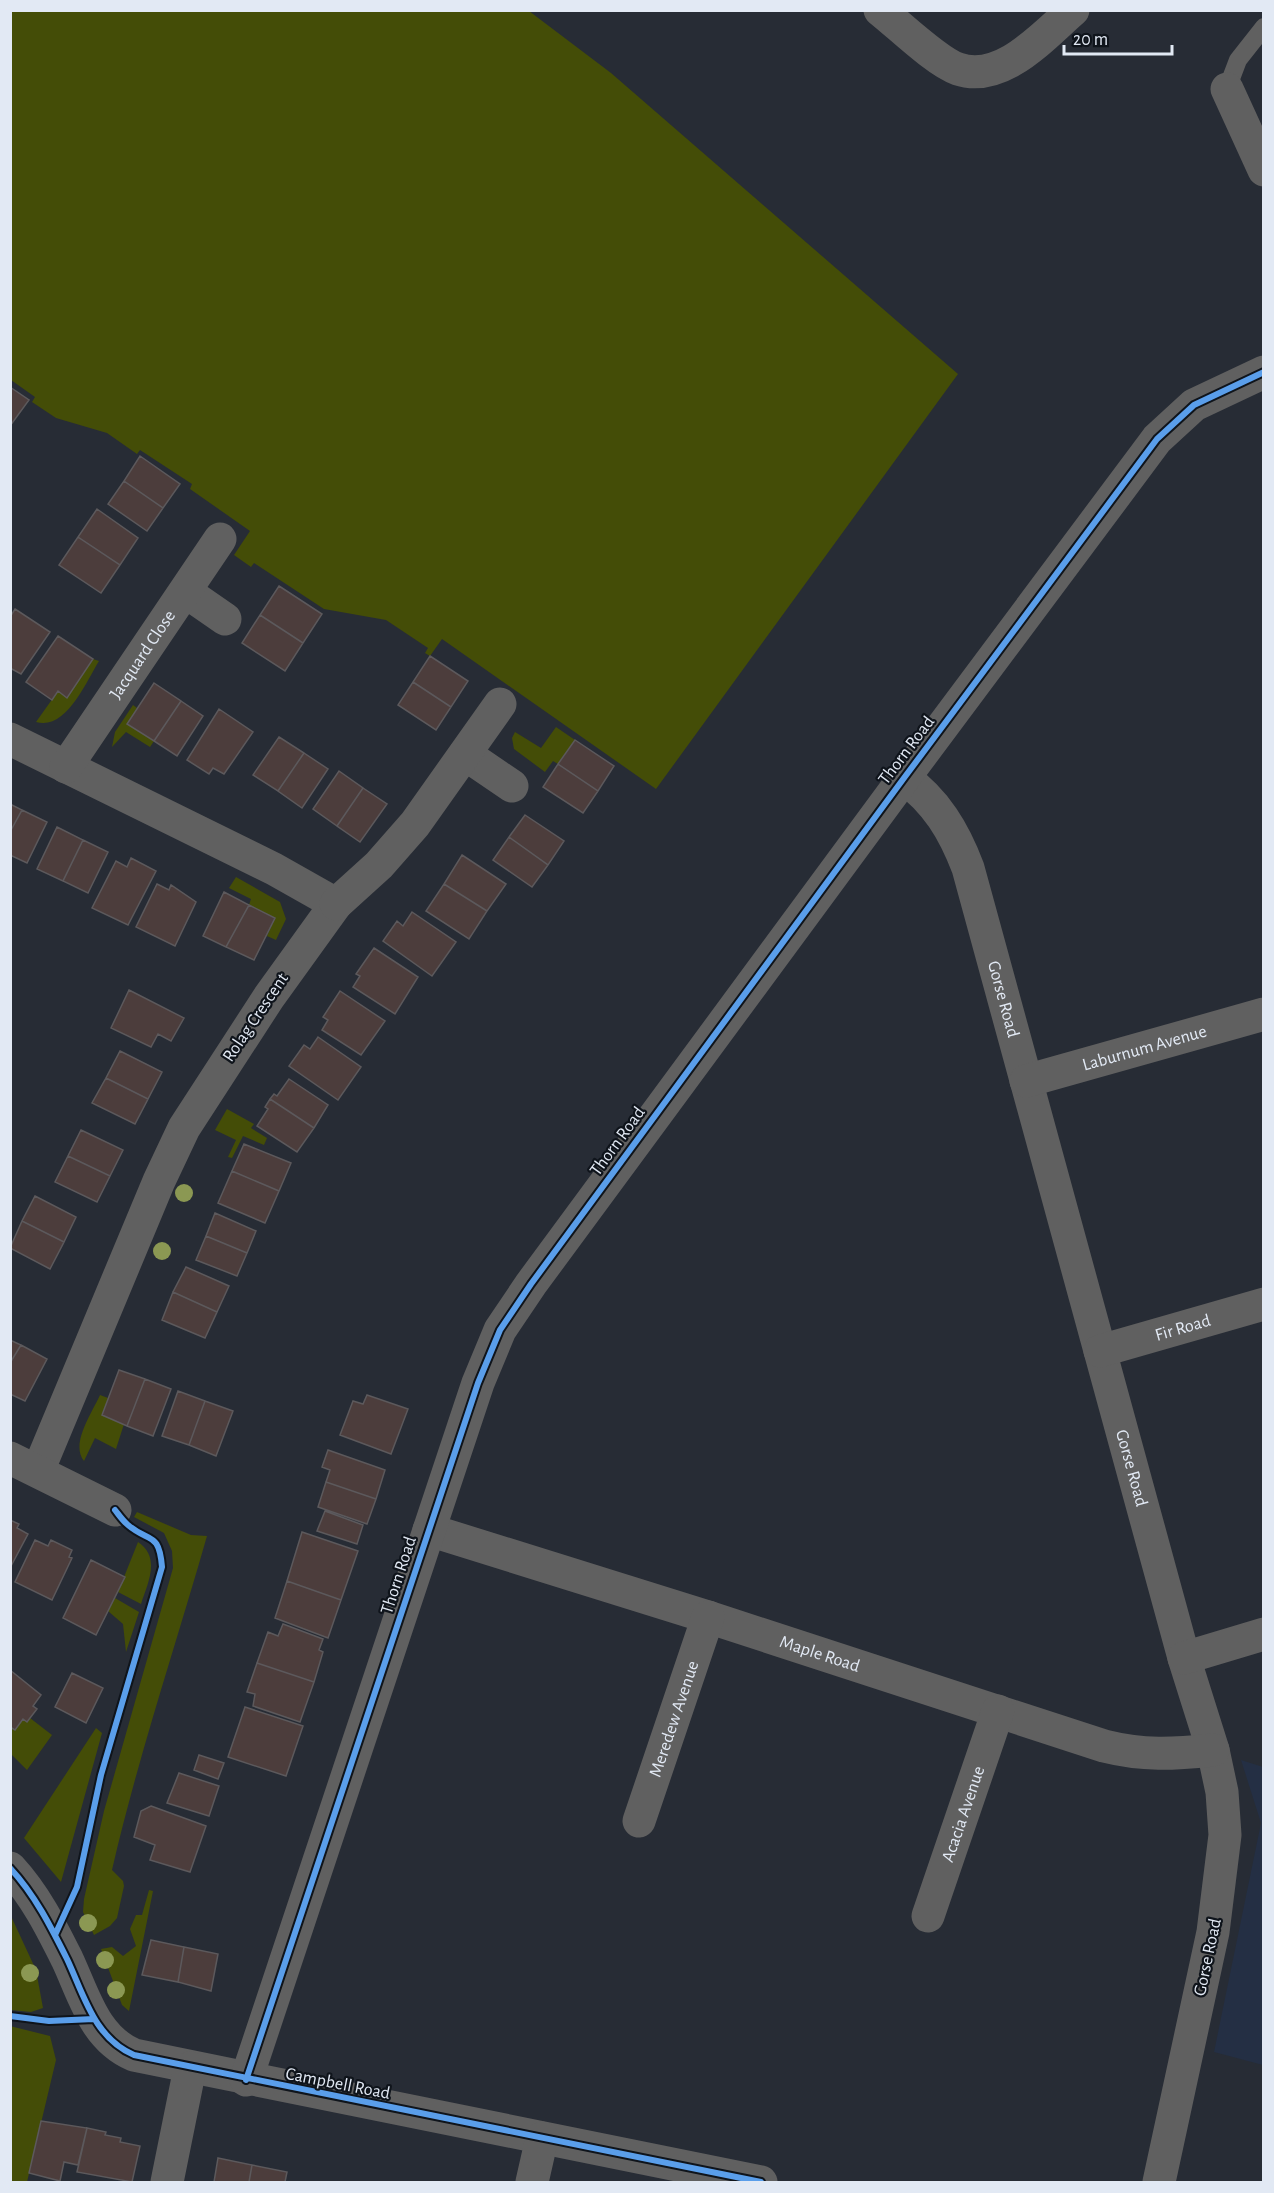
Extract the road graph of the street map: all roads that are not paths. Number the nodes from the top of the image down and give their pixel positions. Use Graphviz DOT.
graph roads {
  1 [pos="880,10"];
  2 [pos="1073,10"];
  3 [pos="1263,27"];
  4 [pos="1227,89"];
  5 [pos="1263,170"];
  6 [pos="1263,372"];
  7 [pos="220,539"];
  8 [pos="186,592"];
  9 [pos="225,619"];
  10 [pos="500,704"];
  11 [pos="10,739"];
  12 [pos="465,754"];
  13 [pos="66,767"];
  14 [pos="904,778"];
  15 [pos="512,786"];
  16 [pos="336,904"];
  17 [pos="1263,1014"];
  18 [pos="1026,1082"];
  19 [pos="1263,1304"];
  20 [pos="1100,1351"];
  21 [pos="24,1465"];
  22 [pos="115,1510"];
  23 [pos="429,1530"];
  24 [pos="708,1617"];
  25 [pos="1263,1634"];
  26 [pos="1184,1658"];
  27 [pos="998,1711"];
  28 [pos="1213,1750"];
  29 [pos="639,1821"];
  30 [pos="10,1868"];
  31 [pos="928,1916"];
  32 [pos="190,2068"];
  33 [pos="246,2080"];
  34 [pos="542,2138"];
  35 [pos="167,2182"];
  36 [pos="532,2182"];
  37 [pos="761,2182"];
  38 [pos="1159,2182"];
  1 -- 2 [label="street"];
  3 -- 4 [label="lane"];
  4 -- 5 [label="street"];
  6 -- 14 [label="street, Thorn Road"];
  7 -- 8 [label="street, Jacquard Close"];
  8 -- 9 [label="street"];
  8 -- 13 [label="street, Jacquard Close"];
  10 -- 12 [label="street, Rolag Crescent"];
  11 -- 13 [label="street"];
  12 -- 15 [label="street"];
  12 -- 16 [label="street, Rolag Crescent"];
  13 -- 16 [label="street"];
  14 -- 18 [label="street, Gorse Road"];
  14 -- 23 [label="street, Thorn Road"];
  16 -- 21 [label="street, Rolag Crescent"];
  17 -- 18 [label="street, Laburnum Avenue"];
  18 -- 20 [label="street, Gorse Road"];
  19 -- 20 [label="street, Fir Road"];
  20 -- 26 [label="street, Gorse Road"];
  21 -- 22 [label="street, Rolag Crescent"];
  23 -- 24 [label="street, Maple Road"];
  23 -- 33 [label="street, Thorn Road"];
  24 -- 27 [label="street, Maple Road"];
  24 -- 29 [label="street, Meredew Avenue"];
  25 -- 26 [label="street"];
  26 -- 28 [label="street, Gorse Road"];
  27 -- 28 [label="street, Maple Road"];
  27 -- 31 [label="street, Acacia Avenue"];
  28 -- 38 [label="street, Gorse Road"];
  30 -- 32 [label="street, Campbell Road"];
  32 -- 33 [label="street, Campbell Road"];
  32 -- 35 [label="street"];
  33 -- 34 [label="street, Campbell Road"];
  34 -- 36 [label="street"];
  34 -- 37 [label="street, Campbell Road"];
}
